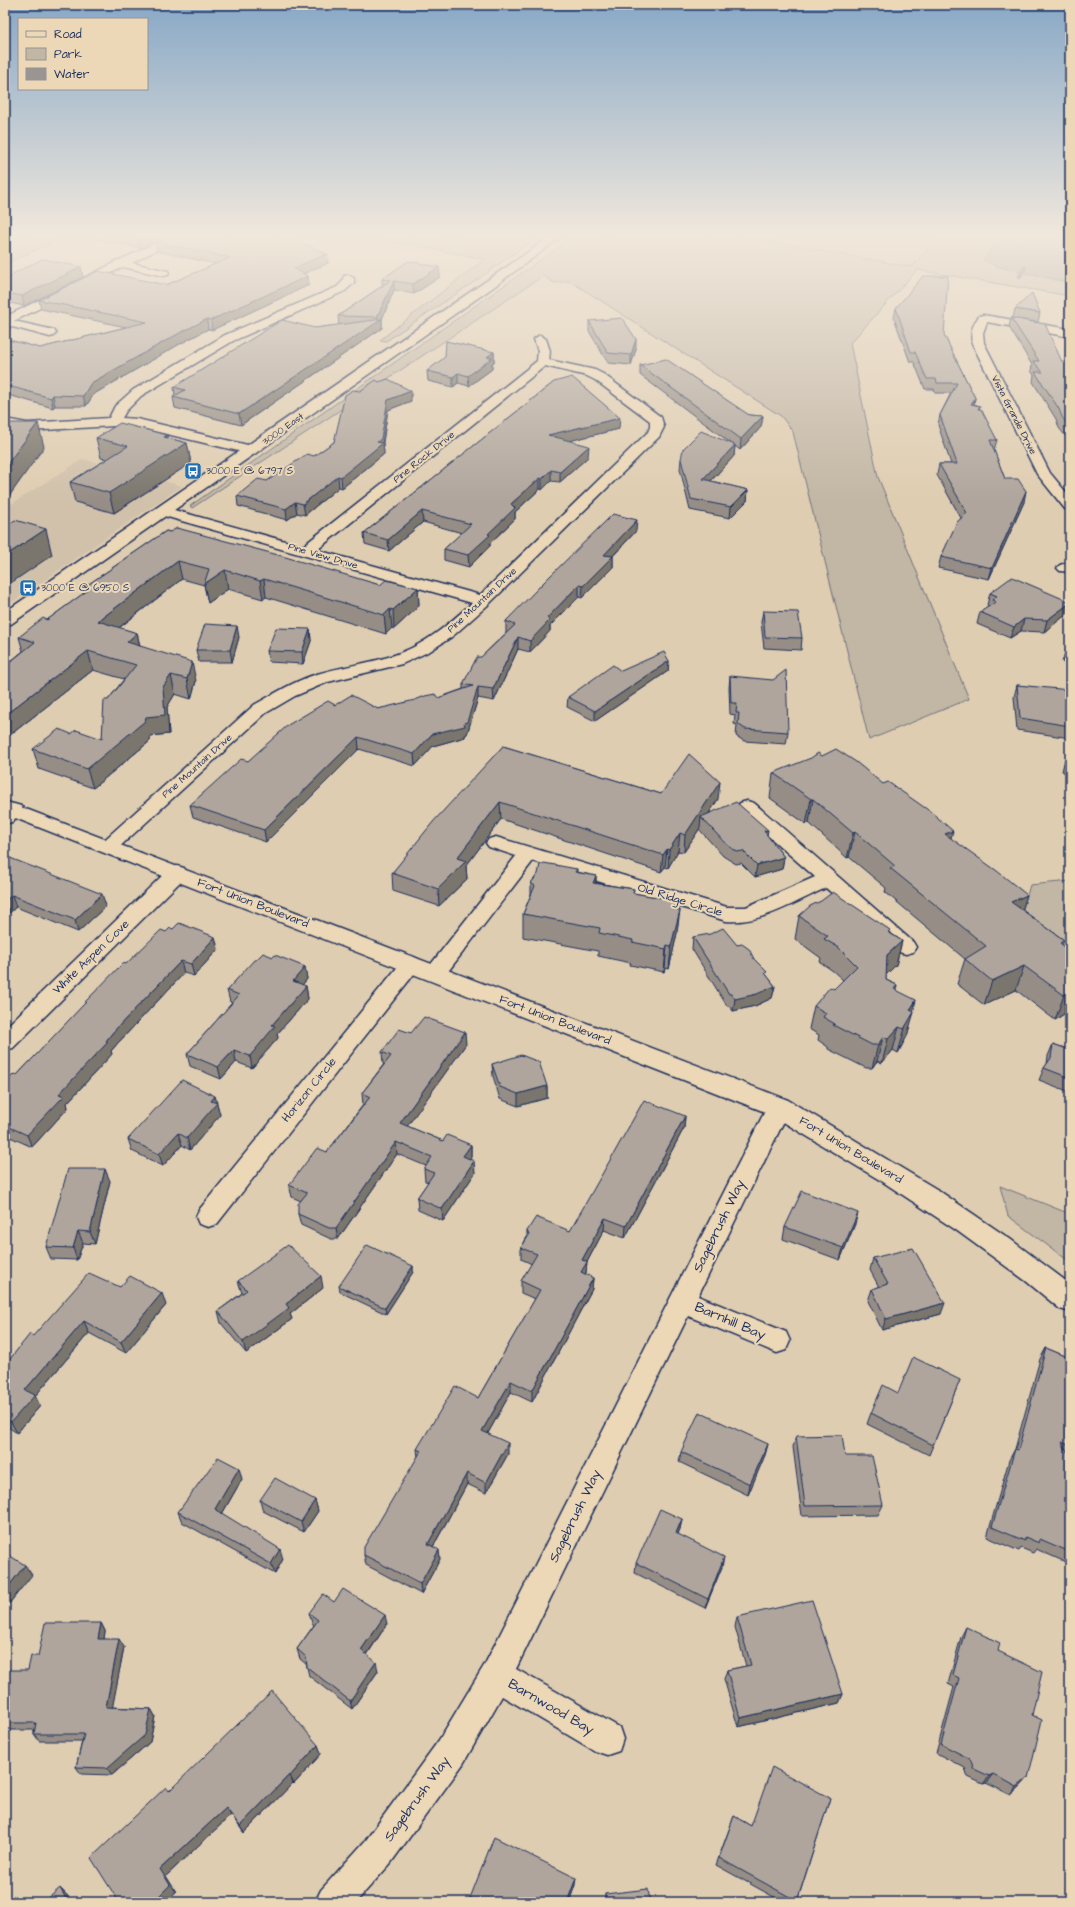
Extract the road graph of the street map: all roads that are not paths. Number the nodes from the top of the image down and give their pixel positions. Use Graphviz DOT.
graph roads {
  1 [pos="13,324"];
  2 [pos="257,324"];
  3 [pos="433,324"];
  4 [pos="980,324"];
  5 [pos="1018,324"];
  6 [pos="50,333"];
  7 [pos="1070,333"];
  8 [pos="540,339"];
  9 [pos="543,362"];
  10 [pos="114,422"];
  11 [pos="5,423"];
  12 [pos="251,450"];
  13 [pos="1070,506"];
  14 [pos="162,511"];
  15 [pos="306,551"];
  16 [pos="483,600"];
  17 [pos="5,620"];
  18 [pos="747,807"];
  19 [pos="8,812"];
  20 [pos="496,843"];
  21 [pos="108,847"];
  22 [pos="528,854"];
  23 [pos="177,873"];
  24 [pos="829,879"];
  25 [pos="906,948"];
  26 [pos="411,964"];
  27 [pos="435,973"];
  28 [pos="5,1042"];
  29 [pos="779,1107"];
  30 [pos="208,1217"];
  31 [pos="1070,1300"];
  32 [pos="682,1301"];
  33 [pos="777,1341"];
  34 [pos="496,1675"];
  35 [pos="607,1739"];
  36 [pos="333,1902"];
  1 -- 6 [label="street"];
  2 -- 10 [label="street"];
  3 -- 12 [label="main road, 3000 East"];
  4 -- 13 [label="street, Vista Grande Drive"];
  5 -- 7 [label="street, Vista Grande Drive"];
  8 -- 9 [label="street"];
  9 -- 15 [label="street, Pine Rock Drive"];
  9 -- 16 [label="street, Pine Mountain Drive"];
  10 -- 11 [label="street"];
  10 -- 12 [label="street"];
  12 -- 14 [label="main road, 3000 East"];
  14 -- 15 [label="street, Pine View Drive"];
  14 -- 17 [label="main road, 3000 East"];
  15 -- 16 [label="street, Pine View Drive"];
  16 -- 21 [label="street, Pine Mountain Drive"];
  18 -- 24 [label="street"];
  19 -- 21 [label="main road, Fort Union Boulevard"];
  20 -- 22 [label="street, Old Ridge Circle"];
  21 -- 23 [label="main road, Fort Union Boulevard"];
  22 -- 24 [label="street, Old Ridge Circle"];
  22 -- 27 [label="street"];
  23 -- 26 [label="main road, Fort Union Boulevard"];
  23 -- 28 [label="street, White Aspen Cove"];
  24 -- 25 [label="street"];
  26 -- 27 [label="main road, Fort Union Boulevard"];
  26 -- 30 [label="street, Horizon Circle"];
  27 -- 29 [label="main road, Fort Union Boulevard"];
  29 -- 31 [label="main road, Fort Union Boulevard"];
  29 -- 32 [label="street, Sagebrush Way"];
  32 -- 33 [label="street, Barnhill Bay"];
  32 -- 34 [label="street, Sagebrush Way"];
  34 -- 35 [label="street, Barnwood Bay"];
  34 -- 36 [label="street, Sagebrush Way"];
}
